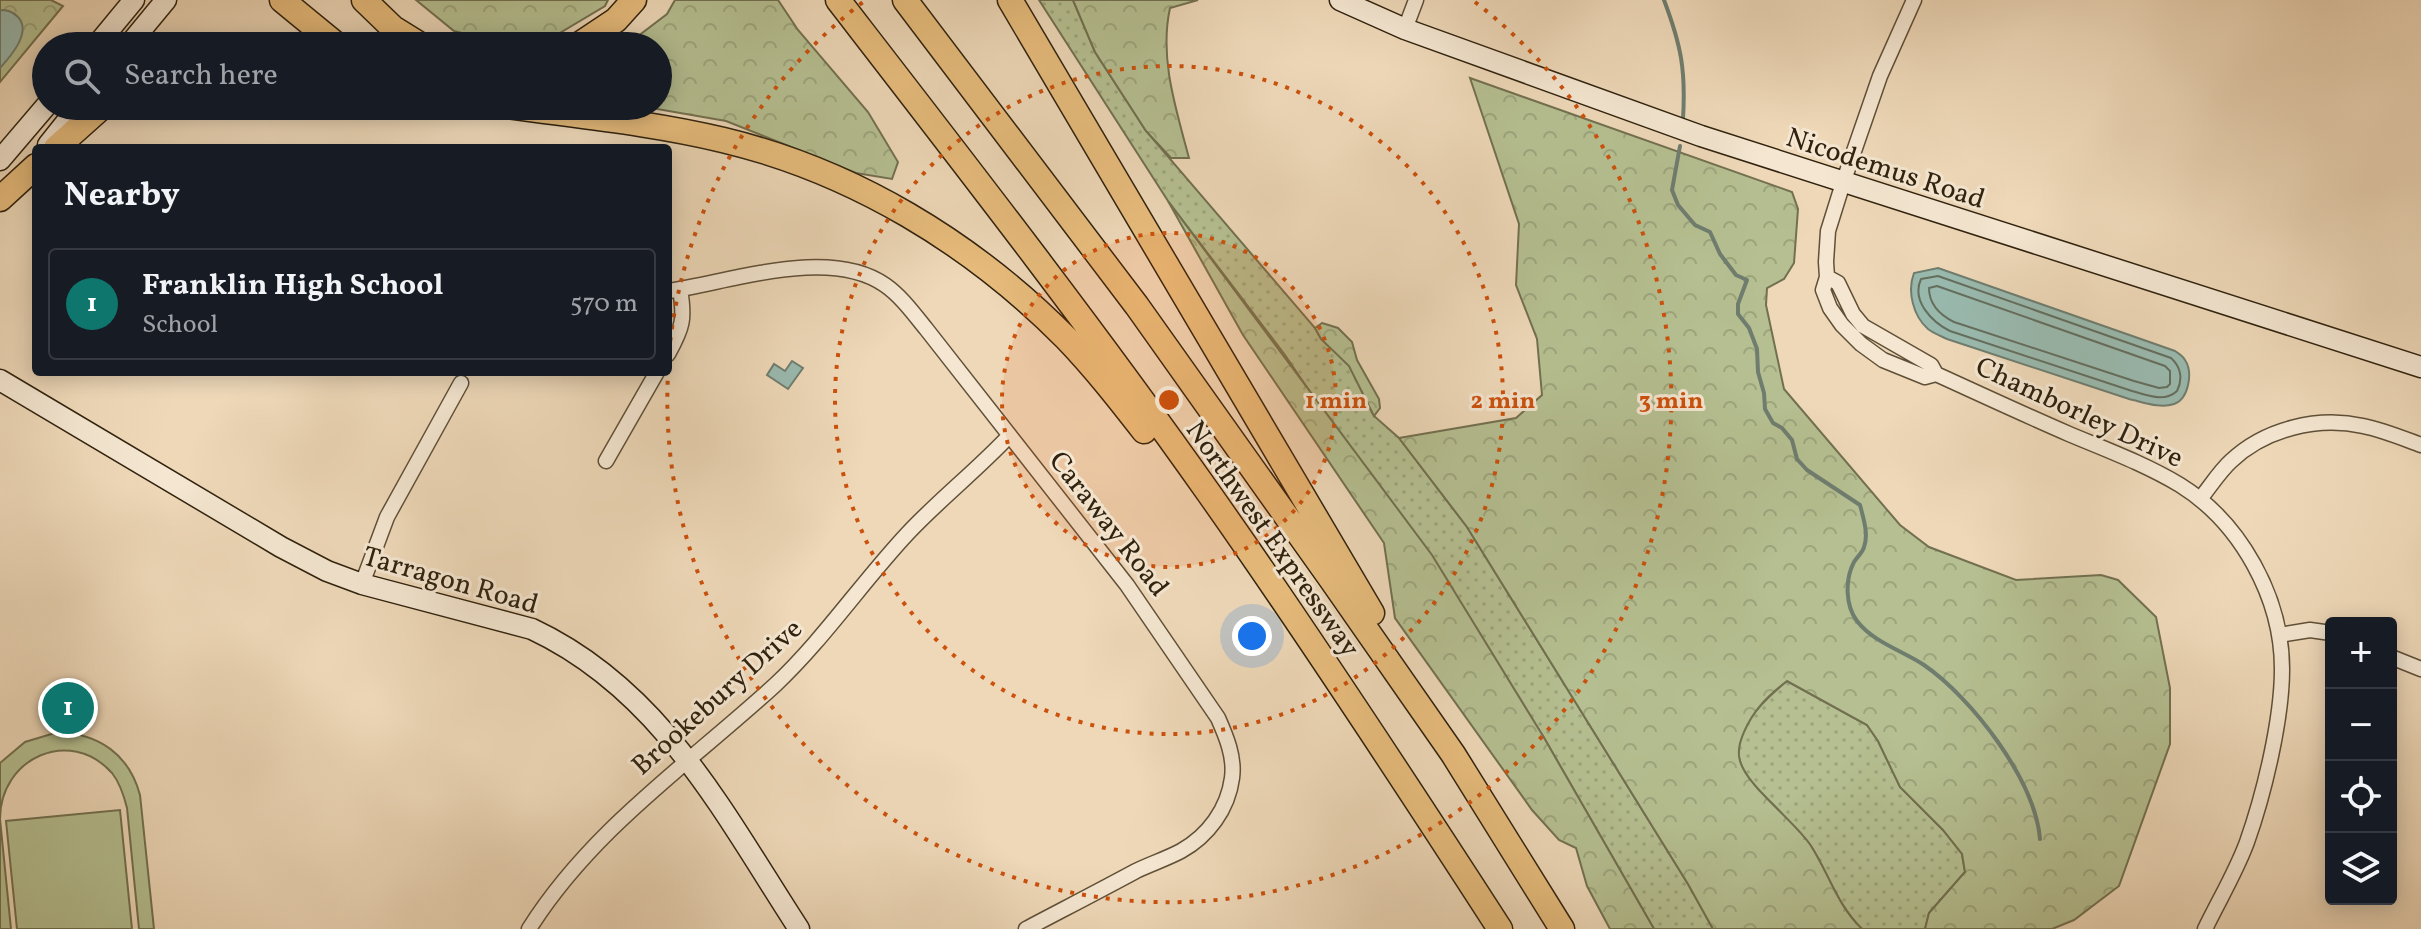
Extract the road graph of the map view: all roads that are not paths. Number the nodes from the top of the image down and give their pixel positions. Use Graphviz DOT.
graph roads {
  1 [pos="134,0"];
  2 [pos="166,0"];
  3 [pos="282,0"];
  4 [pos="364,0"];
  5 [pos="634,0"];
  6 [pos="838,0"];
  7 [pos="905,0"];
  8 [pos="1010,0"];
  9 [pos="1340,0"];
  10 [pos="1416,0"];
  11 [pos="1914,0"];
  12 [pos="1405,29"];
  13 [pos="108,32"];
  14 [pos="140,32"];
  15 [pos="321,32"];
  16 [pos="399,32"];
  17 [pos="600,32"];
  18 [pos="34,120"];
  19 [pos="68,120"];
  20 [pos="87,120"];
  21 [pos="611,120"];
  22 [pos="48,144"];
  23 [pos="60,144"];
  24 [pos="0,160"];
  25 [pos="32,163"];
  26 [pos="32,170"];
  27 [pos="1843,183"];
  28 [pos="0,199"];
  29 [pos="674,290"];
  30 [pos="672,347"];
  31 [pos="2421,367"];
  32 [pos="655,376"];
  33 [pos="0,380"];
  34 [pos="461,383"];
  35 [pos="1009,436"];
  36 [pos="2421,445"];
  37 [pos="606,461"];
  38 [pos="2200,499"];
  39 [pos="362,584"];
  40 [pos="1288,609"];
  41 [pos="2325,632"];
  42 [pos="2279,635"];
  43 [pos="2397,659"];
  44 [pos="2421,669"];
  45 [pos="1453,754"];
  46 [pos="688,760"];
  47 [pos="529,929"];
  48 [pos="799,929"];
  49 [pos="1026,929"];
  50 [pos="1500,929"];
  51 [pos="1562,929"];
  52 [pos="2205,929"];
  1 -- 13 [label="street"];
  2 -- 14 [label="street"];
  3 -- 15 [label="highway"];
  4 -- 16 [label="highway"];
  5 -- 17 [label="highway"];
  6 -- 40 [label="highway, Northwest Expressway"];
  7 -- 45 [label="highway, Northwest Expressway"];
  8 -- 45 [label="highway"];
  9 -- 12 [label="street, Nicodemus Road"];
  10 -- 12 [label="street"];
  11 -- 27 [label="street, Chamborley Drive"];
  12 -- 27 [label="street, Nicodemus Road"];
  18 -- 24 [label="street"];
  19 -- 22 [label="street"];
  20 -- 23 [label="highway"];
  21 -- 40 [label="highway"];
  25 -- 28 [label="street"];
  26 -- 28 [label="highway"];
  27 -- 31 [label="street, Nicodemus Road"];
  27 -- 38 [label="street, Chamborley Drive"];
  29 -- 30 [label="street"];
  29 -- 35 [label="street, Caraway Road"];
  32 -- 37 [label="street"];
  33 -- 39 [label="street, Tarragon Road"];
  34 -- 39 [label="street"];
  35 -- 46 [label="street, Brookebury Drive"];
  35 -- 49 [label="street, Caraway Road"];
  36 -- 38 [label="street, Chamborley Drive"];
  38 -- 42 [label="street, Chamborley Drive"];
  39 -- 46 [label="street, Tarragon Road"];
  40 -- 50 [label="highway, Northwest Expressway"];
  41 -- 42 [label="street"];
  42 -- 52 [label="street, Chamborley Drive"];
  43 -- 44 [label="street"];
  45 -- 51 [label="highway, Northwest Expressway"];
  46 -- 47 [label="street, Brookebury Drive"];
  46 -- 48 [label="street, Tarragon Road"];
}
